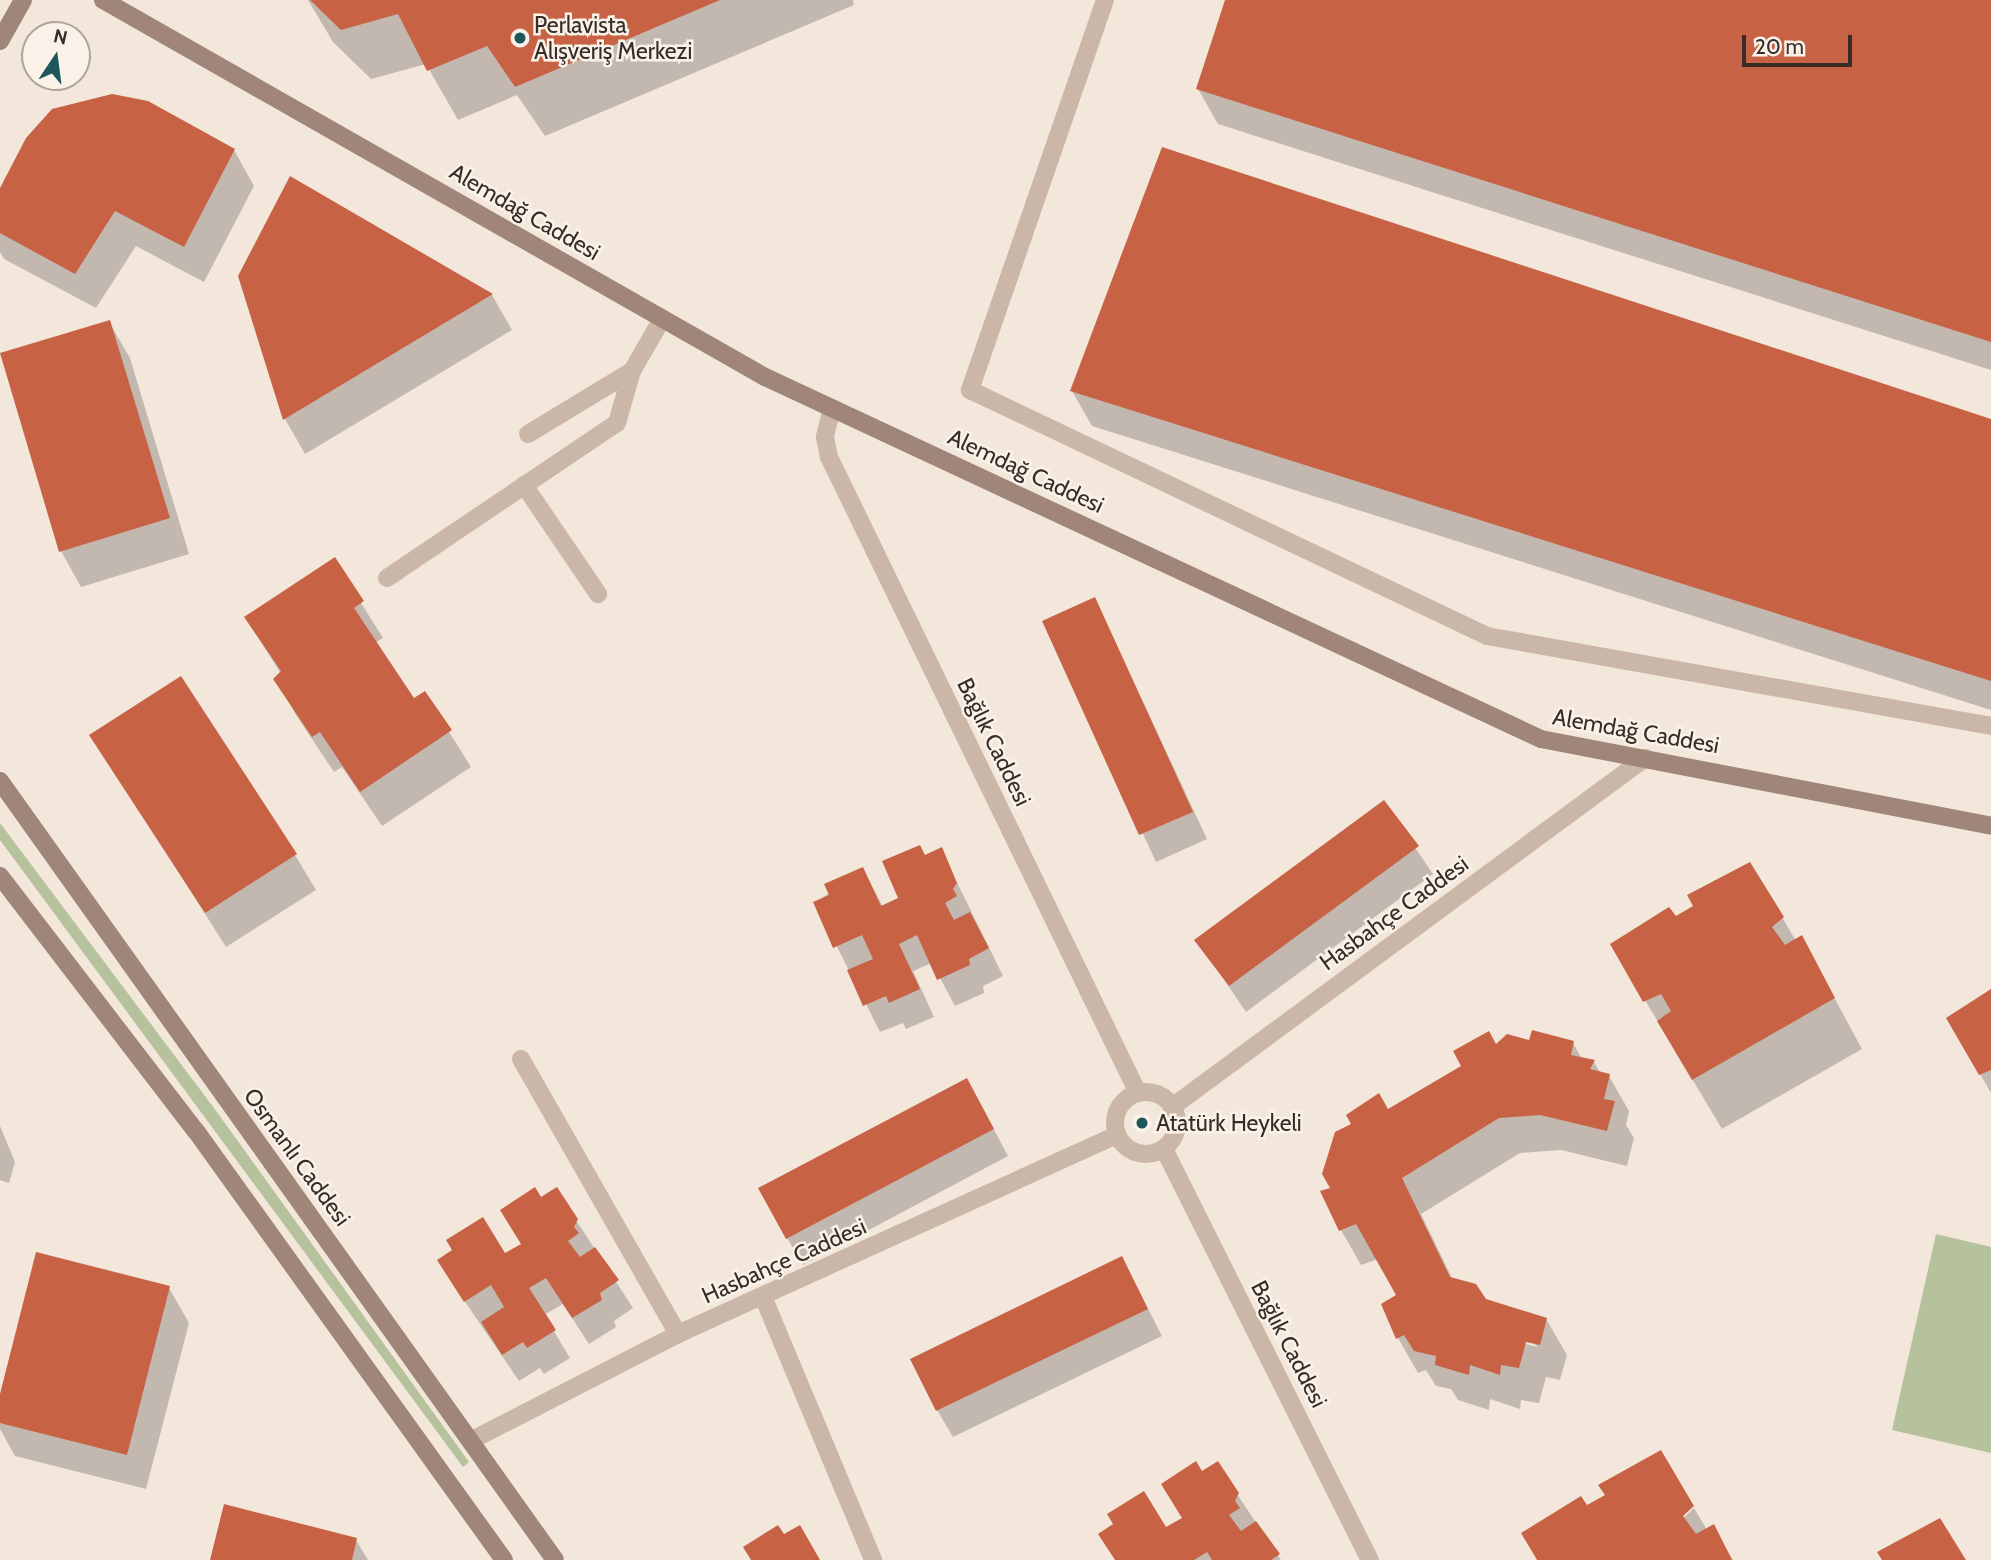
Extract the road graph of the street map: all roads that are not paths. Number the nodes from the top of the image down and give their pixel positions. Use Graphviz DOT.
graph roads {
  1 [pos="23,0"];
  2 [pos="103,0"];
  3 [pos="1105,0"];
  4 [pos="0,41"];
  5 [pos="662,319"];
  6 [pos="632,371"];
  7 [pos="832,408"];
  8 [pos="528,434"];
  9 [pos="524,485"];
  10 [pos="387,578"];
  11 [pos="598,594"];
  12 [pos="1991,726"];
  13 [pos="1645,758"];
  14 [pos="0,781"];
  15 [pos="1991,826"];
  16 [pos="0,876"];
  17 [pos="520,1059"];
  18 [pos="1138,1093"];
  19 [pos="1172,1107"];
  20 [pos="1117,1135"];
  21 [pos="1164,1149"];
  22 [pos="764,1299"];
  23 [pos="678,1334"];
  24 [pos="474,1439"];
  25 [pos="504,1560"];
  26 [pos="555,1560"];
  27 [pos="873,1560"];
  28 [pos="1370,1560"];
  1 -- 4 [label="main road"];
  2 -- 5 [label="main road, Alemdağ Caddesi"];
  3 -- 12 [label="street"];
  5 -- 6 [label="street"];
  5 -- 7 [label="main road, Alemdağ Caddesi"];
  6 -- 8 [label="street"];
  6 -- 9 [label="street"];
  7 -- 13 [label="main road, Alemdağ Caddesi"];
  7 -- 18 [label="street, Bağlık Caddesi"];
  9 -- 10 [label="street"];
  9 -- 11 [label="street"];
  13 -- 15 [label="main road, Alemdağ Caddesi"];
  13 -- 19 [label="street, Hasbahçe Caddesi"];
  14 -- 26 [label="main road, Osmanlı Caddesi"];
  16 -- 25 [label="main road"];
  17 -- 23 [label="street"];
  18 -- 19 [label="street"];
  18 -- 20 [label="street"];
  19 -- 21 [label="street"];
  20 -- 21 [label="street"];
  20 -- 22 [label="street, Hasbahçe Caddesi"];
  21 -- 28 [label="street, Bağlık Caddesi"];
  22 -- 23 [label="street, Hasbahçe Caddesi"];
  22 -- 27 [label="street"];
  23 -- 24 [label="street, Hasbahçe Caddesi"];
}
